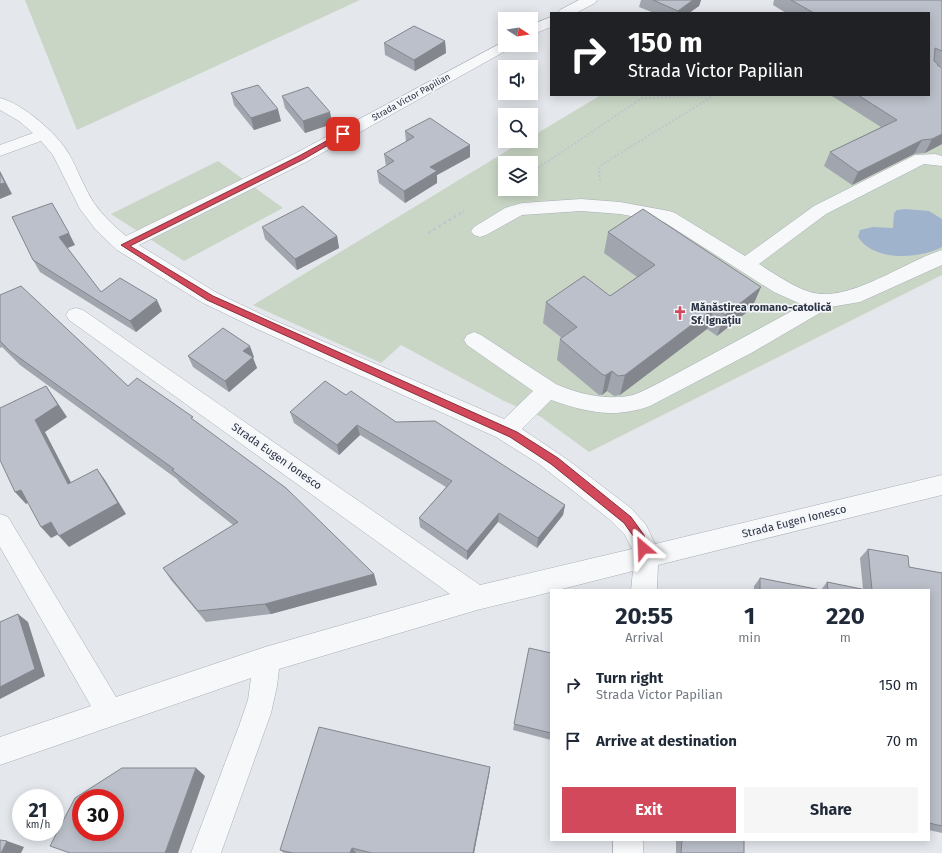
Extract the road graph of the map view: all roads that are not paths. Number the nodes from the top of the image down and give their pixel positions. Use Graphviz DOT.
graph roads {
  1 [pos="590,0"];
  2 [pos="567,12"];
  3 [pos="550,22"];
  4 [pos="538,28"];
  5 [pos="498,49"];
  6 [pos="0,103"];
  7 [pos="44,134"];
  8 [pos="0,150"];
  9 [pos="942,161"];
  10 [pos="480,231"];
  11 [pos="124,245"];
  12 [pos="942,257"];
  13 [pos="746,265"];
  14 [pos="825,302"];
  15 [pos="76,314"];
  16 [pos="474,340"];
  17 [pos="548,390"];
  18 [pos="506,430"];
  19 [pos="942,485"];
  20 [pos="0,525"];
  21 [pos="646,558"];
  22 [pos="644,589"];
  23 [pos="478,598"];
  24 [pos="265,660"];
  25 [pos="110,714"];
  26 [pos="0,751"];
  27 [pos="628,841"];
  28 [pos="206,853"];
  29 [pos="628,853"];
  1 -- 2 [label="street"];
  3 -- 4 [label="street"];
  5 -- 11 [label="street, Strada Victor Papilian"];
  6 -- 7 [label="street"];
  7 -- 8 [label="street"];
  7 -- 11 [label="street"];
  9 -- 13 [label="street"];
  10 -- 13 [label="street"];
  11 -- 18 [label="street"];
  12 -- 14 [label="street"];
  13 -- 14 [label="street"];
  14 -- 17 [label="street"];
  15 -- 23 [label="street, Strada Eugen Ionesco"];
  16 -- 17 [label="street"];
  17 -- 18 [label="street"];
  18 -- 21 [label="street"];
  19 -- 21 [label="street, Strada Eugen Ionesco"];
  20 -- 25 [label="street"];
  21 -- 22 [label="street"];
  21 -- 23 [label="street, Strada Eugen Ionesco"];
  23 -- 24 [label="street, Strada Eugen Ionesco"];
  24 -- 25 [label="street, Strada Eugen Ionesco"];
  24 -- 28 [label="street"];
  25 -- 26 [label="street, Strada Eugen Ionesco"];
  27 -- 29 [label="street"];
}
